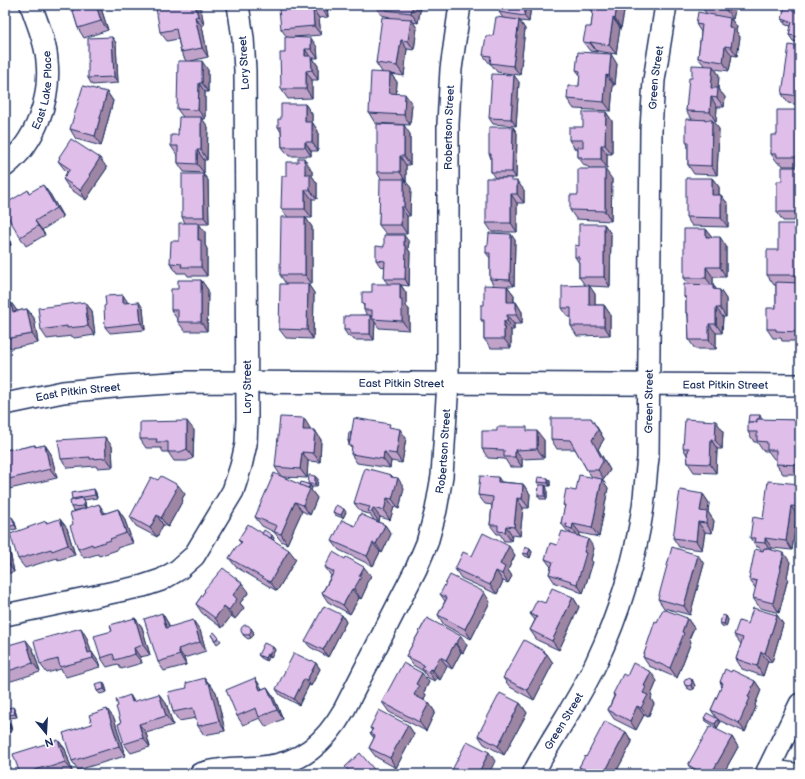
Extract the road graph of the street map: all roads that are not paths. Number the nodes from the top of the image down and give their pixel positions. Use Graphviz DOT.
graph roads {
  1 [pos="31,5"];
  2 [pos="238,5"];
  3 [pos="460,5"];
  4 [pos="666,5"];
  5 [pos="5,166"];
  6 [pos="247,383"];
  7 [pos="448,383"];
  8 [pos="648,383"];
  9 [pos="800,385"];
  10 [pos="5,404"];
  11 [pos="5,615"];
  12 [pos="800,704"];
  13 [pos="767,772"];
  14 [pos="200,774"];
  15 [pos="533,774"];
  16 [pos="794,774"];
  1 -- 5 [label="street, East Lake Place"];
  2 -- 6 [label="street, Lory Street"];
  3 -- 7 [label="street, Robertson Street"];
  4 -- 8 [label="street, Green Street"];
  6 -- 7 [label="street, East Pitkin Street"];
  6 -- 10 [label="street, East Pitkin Street"];
  6 -- 11 [label="street, Lory Street"];
  7 -- 8 [label="street, East Pitkin Street"];
  7 -- 14 [label="street, Robertson Street"];
  8 -- 9 [label="street, East Pitkin Street"];
  8 -- 15 [label="street, Green Street"];
  12 -- 13 [label="street"];
  13 -- 16 [label="street"];
}
